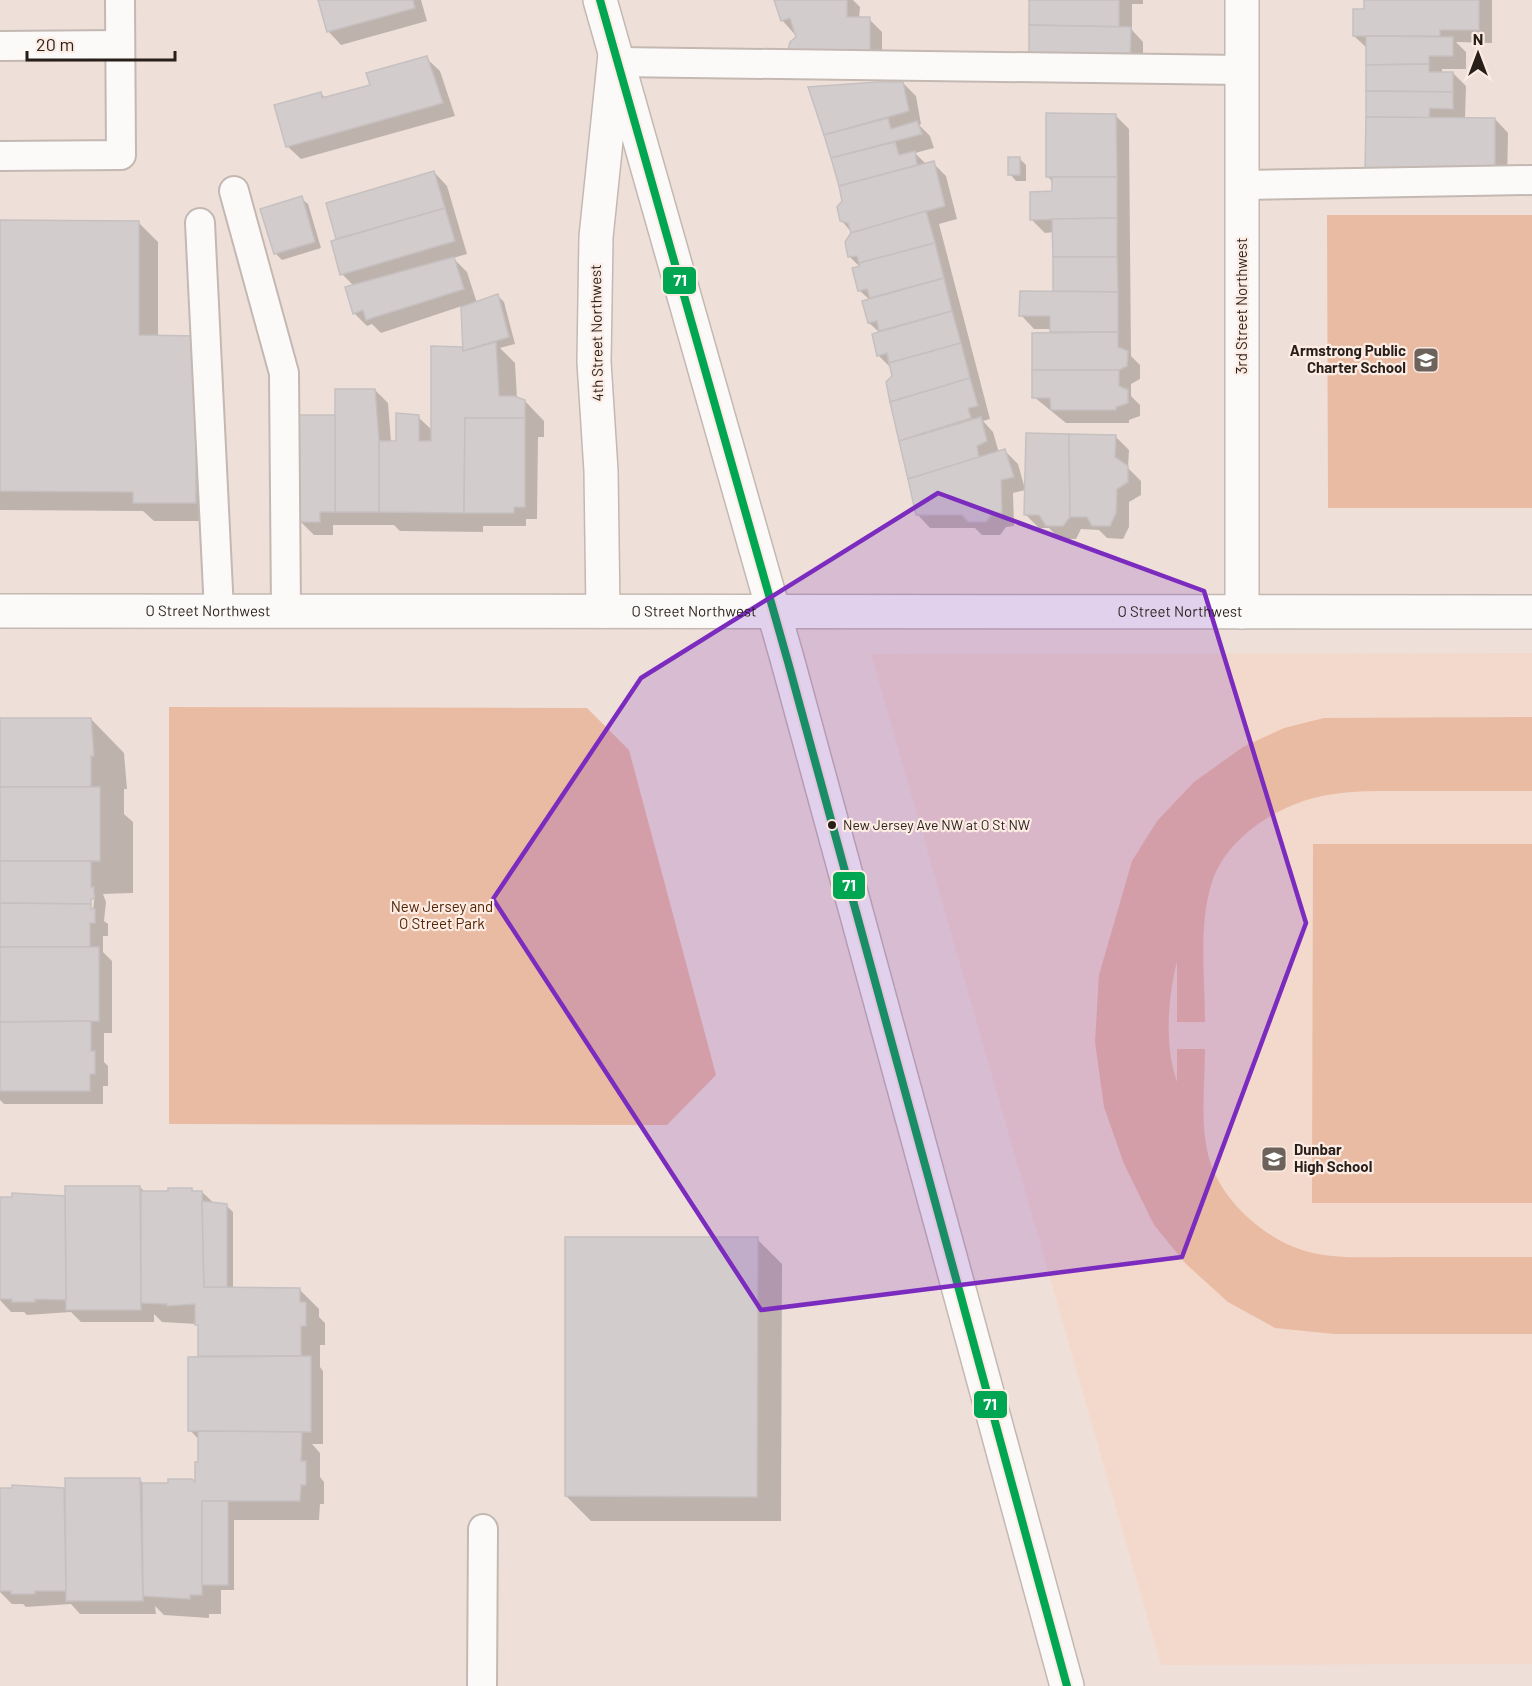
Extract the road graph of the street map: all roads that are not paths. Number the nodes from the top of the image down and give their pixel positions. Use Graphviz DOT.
graph roads {
  1 [pos="120,0"];
  2 [pos="600,0"];
  3 [pos="1242,0"];
  4 [pos="120,45"];
  5 [pos="0,46"];
  6 [pos="616,58"];
  7 [pos="1242,70"];
  8 [pos="0,156"];
  9 [pos="1532,180"];
  10 [pos="1242,185"];
  11 [pos="234,191"];
  12 [pos="200,223"];
  13 [pos="0,612"];
  14 [pos="219,612"];
  15 [pos="286,612"];
  16 [pos="603,612"];
  17 [pos="774,612"];
  18 [pos="1242,612"];
  19 [pos="1532,612"];
  20 [pos="483,1529"];
  21 [pos="483,1686"];
  22 [pos="1067,1686"];
  1 -- 4 [label="lane"];
  2 -- 6 [label="street"];
  3 -- 7 [label="street, 3rd Street Northwest"];
  4 -- 5 [label="lane"];
  4 -- 8 [label="lane"];
  6 -- 7 [label="lane"];
  6 -- 16 [label="street, 4th Street Northwest"];
  6 -- 17 [label="street"];
  7 -- 10 [label="street, 3rd Street Northwest"];
  9 -- 10 [label="lane"];
  10 -- 18 [label="street, 3rd Street Northwest"];
  11 -- 15 [label="lane"];
  12 -- 14 [label="lane"];
  13 -- 14 [label="street, O Street Northwest"];
  14 -- 15 [label="street, O Street Northwest"];
  15 -- 16 [label="street, O Street Northwest"];
  16 -- 17 [label="street, O Street Northwest"];
  17 -- 18 [label="street, O Street Northwest"];
  17 -- 22 [label="street"];
  18 -- 19 [label="street, O Street Northwest"];
  20 -- 21 [label="lane"];
}
